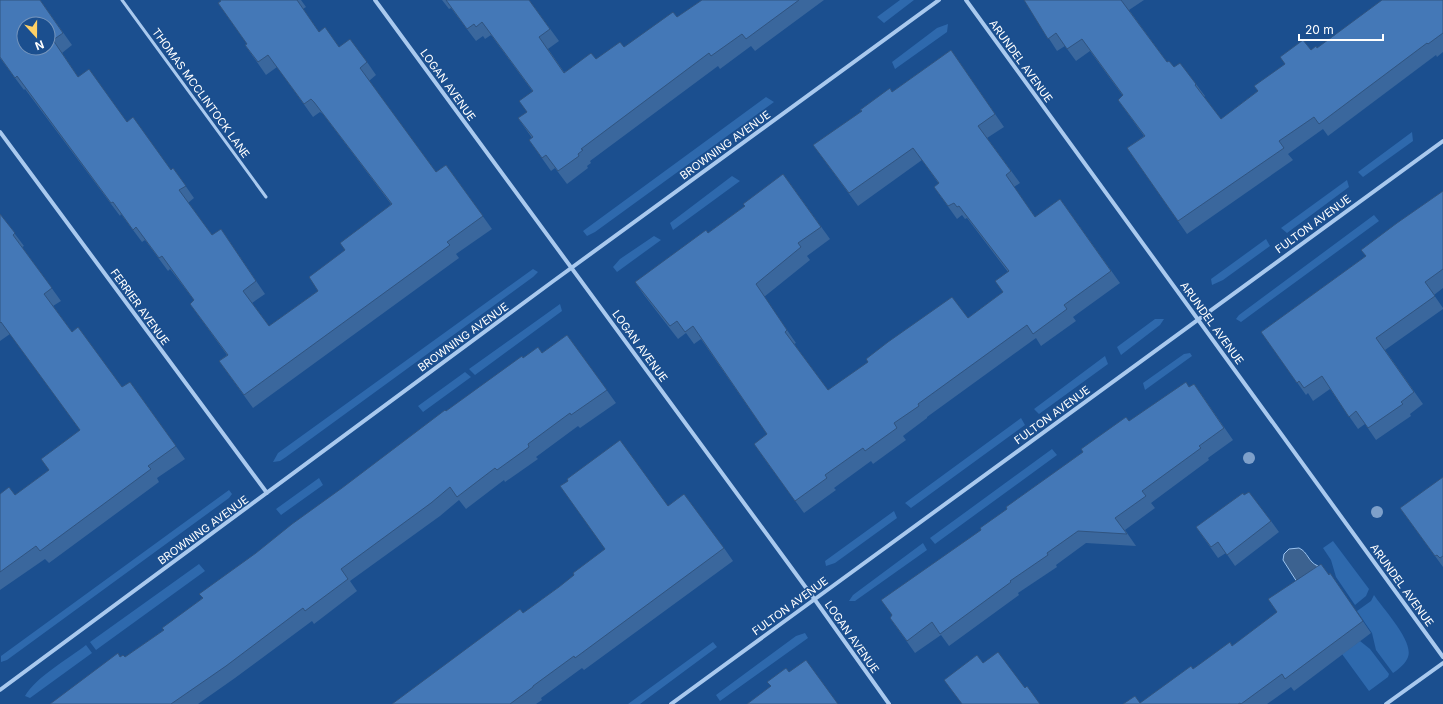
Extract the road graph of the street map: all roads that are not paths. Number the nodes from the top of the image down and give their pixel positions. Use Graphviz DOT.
graph roads {
  1 [pos="122,0"];
  2 [pos="375,0"];
  3 [pos="939,0"];
  4 [pos="966,0"];
  5 [pos="0,132"];
  6 [pos="1443,141"];
  7 [pos="266,198"];
  8 [pos="572,268"];
  9 [pos="1199,319"];
  10 [pos="267,493"];
  11 [pos="815,600"];
  12 [pos="1443,657"];
  13 [pos="1443,663"];
  14 [pos="0,690"];
  15 [pos="671,704"];
  16 [pos="889,704"];
  17 [pos="1386,704"];
  1 -- 7 [label="lane, THOMAS MCCLINTOCK LANE"];
  2 -- 8 [label="street, LOGAN AVENUE"];
  3 -- 8 [label="street, BROWNING AVENUE"];
  4 -- 9 [label="street, ARUNDEL AVENUE"];
  5 -- 10 [label="street, FERRIER AVENUE"];
  6 -- 9 [label="street, FULTON AVENUE"];
  8 -- 10 [label="street, BROWNING AVENUE"];
  8 -- 11 [label="street, LOGAN AVENUE"];
  9 -- 11 [label="street, FULTON AVENUE"];
  9 -- 12 [label="street, ARUNDEL AVENUE"];
  10 -- 14 [label="street, BROWNING AVENUE"];
  11 -- 15 [label="street, FULTON AVENUE"];
  11 -- 16 [label="street, LOGAN AVENUE"];
  13 -- 17 [label="street"];
}
